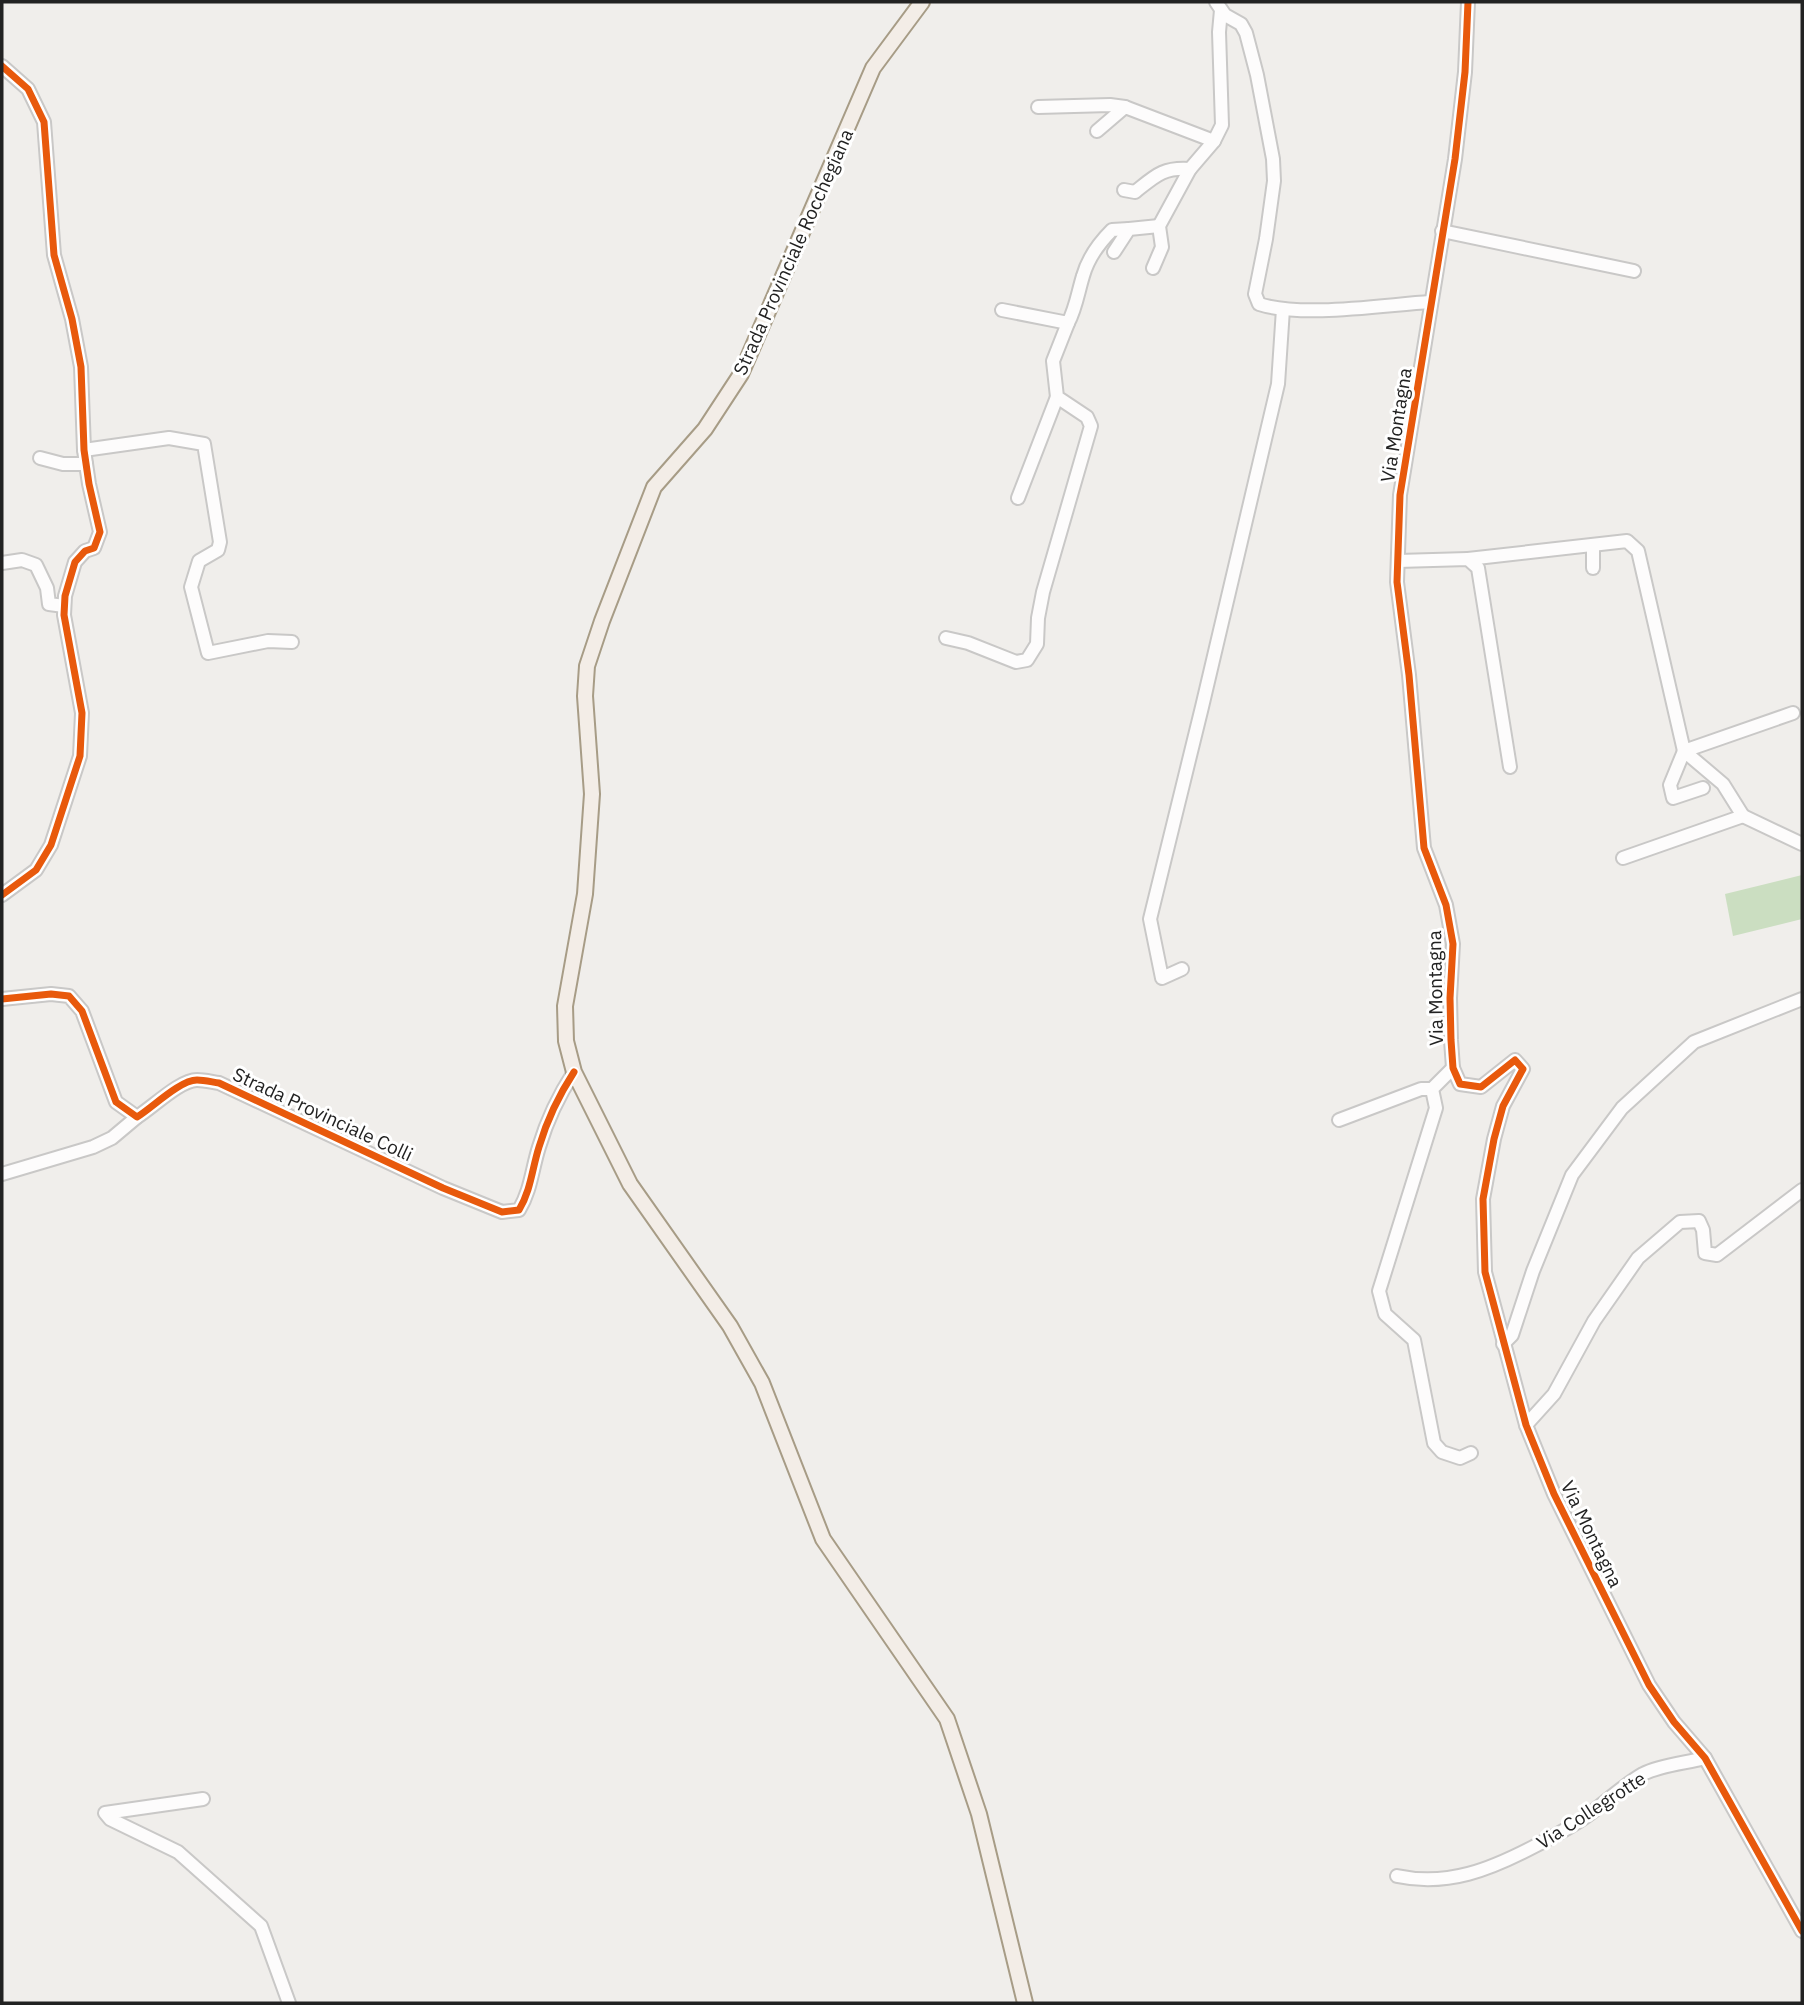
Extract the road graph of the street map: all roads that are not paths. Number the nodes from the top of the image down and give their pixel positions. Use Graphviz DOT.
graph roads {
  1 [pos="922,2"];
  2 [pos="1468,2"];
  3 [pos="1219,6"];
  4 [pos="2,65"];
  5 [pos="1038,107"];
  6 [pos="1125,107"];
  7 [pos="1097,131"];
  8 [pos="1214,141"];
  9 [pos="1190,169"];
  10 [pos="1124,190"];
  11 [pos="1159,226"];
  12 [pos="1129,229"];
  13 [pos="1442,231"];
  14 [pos="1114,252"];
  15 [pos="1153,268"];
  16 [pos="1634,271"];
  17 [pos="1430,302"];
  18 [pos="1283,309"];
  19 [pos="1002,310"];
  20 [pos="1068,323"];
  21 [pos="1057,397"];
  22 [pos="85,457"];
  23 [pos="40,458"];
  24 [pos="1018,498"];
  25 [pos="1594,545"];
  26 [pos="1468,559"];
  27 [pos="1398,561"];
  28 [pos="2,563"];
  29 [pos="1593,568"];
  30 [pos="64,606"];
  31 [pos="946,638"];
  32 [pos="292,642"];
  33 [pos="1793,713"];
  34 [pos="1684,751"];
  35 [pos="1510,767"];
  36 [pos="1703,788"];
  37 [pos="1743,816"];
  38 [pos="1802,844"];
  39 [pos="1623,859"];
  40 [pos="2,895"];
  41 [pos="1182,969"];
  42 [pos="2,999"];
  43 [pos="1802,999"];
  44 [pos="1453,1068"];
  45 [pos="574,1072"];
  46 [pos="1433,1089"];
  47 [pos="137,1117"];
  48 [pos="1339,1120"];
  49 [pos="2,1174"];
  50 [pos="1802,1190"];
  51 [pos="1503,1344"];
  52 [pos="1527,1425"];
  53 [pos="1471,1452"];
  54 [pos="1705,1758"];
  55 [pos="203,1798"];
  56 [pos="1397,1876"];
  57 [pos="1802,1931"];
  58 [pos="289,2003"];
  59 [pos="1026,2003"];
  1 -- 45 [label="main road, Strada Provinciale Rocchegiana"];
  2 -- 13 [label="street, Via Montagna"];
  3 -- 8 [label="street"];
  3 -- 18 [label="street"];
  4 -- 22 [label="street"];
  5 -- 6 [label="street"];
  6 -- 7 [label="street"];
  6 -- 8 [label="street"];
  8 -- 9 [label="street"];
  9 -- 10 [label="street"];
  9 -- 11 [label="street"];
  11 -- 12 [label="street"];
  11 -- 15 [label="street"];
  12 -- 14 [label="street"];
  12 -- 20 [label="street"];
  13 -- 16 [label="street"];
  13 -- 17 [label="street, Via Montagna"];
  17 -- 18 [label="street"];
  17 -- 27 [label="street, Via Montagna"];
  18 -- 41 [label="street"];
  19 -- 20 [label="street"];
  20 -- 21 [label="street"];
  21 -- 24 [label="street"];
  21 -- 31 [label="street"];
  22 -- 23 [label="street"];
  22 -- 30 [label="street"];
  22 -- 32 [label="street"];
  25 -- 26 [label="street"];
  25 -- 29 [label="street"];
  25 -- 34 [label="street"];
  26 -- 27 [label="street"];
  26 -- 35 [label="street"];
  27 -- 44 [label="street, Via Montagna"];
  28 -- 30 [label="street"];
  30 -- 40 [label="street"];
  33 -- 34 [label="street"];
  34 -- 36 [label="street"];
  34 -- 37 [label="street"];
  37 -- 38 [label="street"];
  37 -- 39 [label="street"];
  42 -- 47 [label="street"];
  43 -- 51 [label="street"];
  44 -- 46 [label="street"];
  44 -- 51 [label="street, Via Montagna"];
  45 -- 47 [label="street, Strada Provinciale Colli"];
  45 -- 59 [label="main road, Strada Provinciale Rocchegiana"];
  46 -- 48 [label="street"];
  46 -- 53 [label="street"];
  47 -- 49 [label="street"];
  50 -- 52 [label="street"];
  51 -- 52 [label="street, Via Montagna"];
  52 -- 54 [label="street, Via Montagna"];
  54 -- 56 [label="street, Via Collegrotte"];
  54 -- 57 [label="street, Via Montagna"];
  55 -- 58 [label="street"];
}
